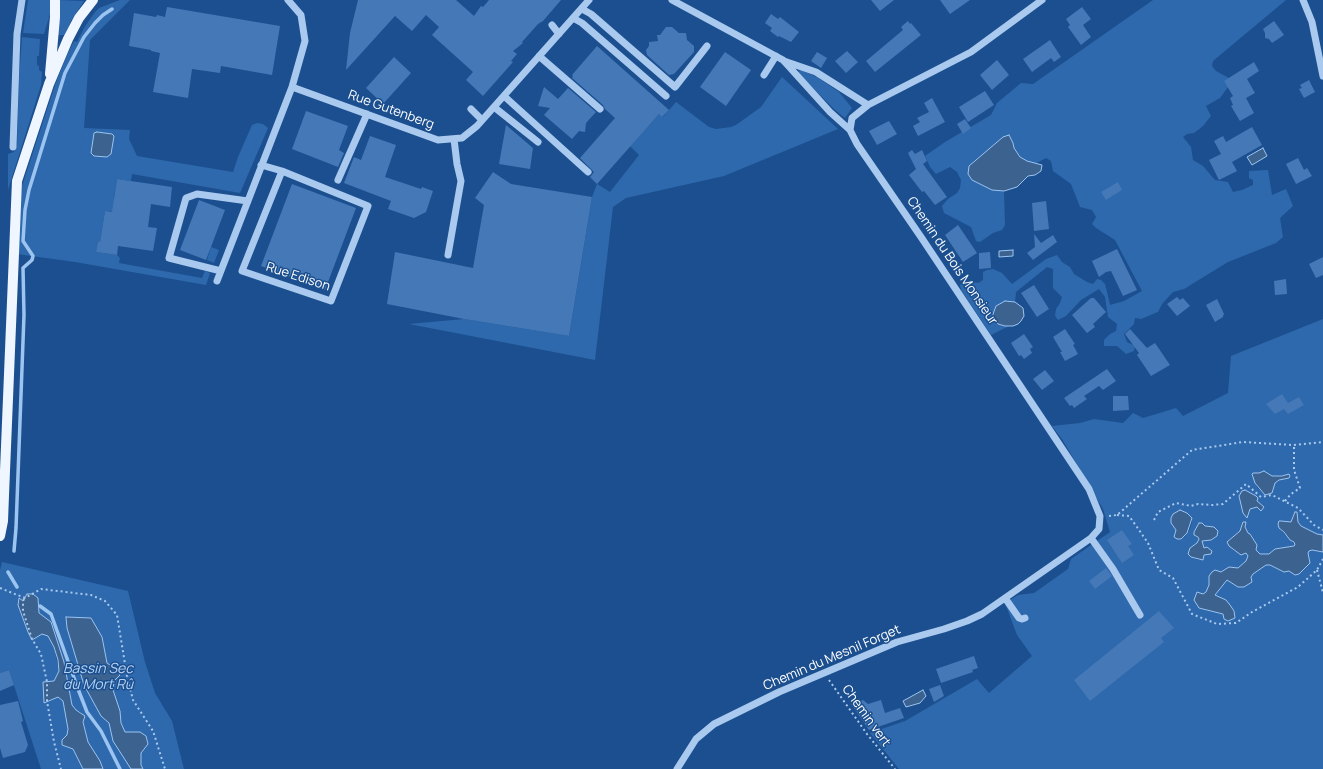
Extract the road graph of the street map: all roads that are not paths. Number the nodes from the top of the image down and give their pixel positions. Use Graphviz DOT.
graph roads {
  1 [pos="22,0"];
  2 [pos="55,0"];
  3 [pos="93,0"];
  4 [pos="288,0"];
  5 [pos="589,0"];
  6 [pos="672,0"];
  7 [pos="1042,0"];
  8 [pos="1303,0"];
  9 [pos="582,9"];
  10 [pos="573,18"];
  11 [pos="552,25"];
  12 [pos="559,34"];
  13 [pos="707,46"];
  14 [pos="539,56"];
  15 [pos="776,56"];
  16 [pos="783,60"];
  17 [pos="764,75"];
  18 [pos="1323,76"];
  19 [pos="49,84"];
  20 [pos="292,86"];
  21 [pos="504,96"];
  22 [pos="666,96"];
  23 [pos="868,105"];
  24 [pos="494,107"];
  25 [pos="471,109"];
  26 [pos="600,109"];
  27 [pos="367,114"];
  28 [pos="482,120"];
  29 [pos="850,130"];
  30 [pos="454,139"];
  31 [pos="538,142"];
  32 [pos="13,147"];
  33 [pos="261,165"];
  34 [pos="282,171"];
  35 [pos="588,172"];
  36 [pos="338,180"];
  37 [pos="248,201"];
  38 [pos="448,255"];
  39 [pos="221,271"];
  40 [pos="217,281"];
  41 [pos="1100,516"];
  42 [pos="0,536"];
  43 [pos="1091,538"];
  44 [pos="1005,598"];
  45 [pos="1140,615"];
  46 [pos="1025,618"];
  47 [pos="677,769"];
  1 -- 32 [label="street"];
  2 -- 19 [label="main road"];
  3 -- 19 [label="main road"];
  4 -- 20 [label="street"];
  5 -- 9 [label="street, Rue Gutenberg"];
  6 -- 15 [label="street"];
  7 -- 23 [label="street"];
  8 -- 18 [label="street"];
  9 -- 10 [label="street, Rue Gutenberg"];
  9 -- 13 [label="street"];
  10 -- 12 [label="street, Rue Gutenberg"];
  10 -- 22 [label="street"];
  11 -- 12 [label="street"];
  12 -- 14 [label="street, Rue Gutenberg"];
  14 -- 21 [label="street, Rue Gutenberg"];
  14 -- 26 [label="street"];
  15 -- 16 [label="street"];
  15 -- 17 [label="street"];
  16 -- 23 [label="street"];
  16 -- 29 [label="street"];
  19 -- 42 [label="main road"];
  20 -- 27 [label="street, Rue Gutenberg"];
  20 -- 33 [label="street"];
  21 -- 24 [label="street, Rue Gutenberg"];
  21 -- 35 [label="street"];
  23 -- 29 [label="street"];
  24 -- 28 [label="street, Rue Gutenberg"];
  24 -- 31 [label="street"];
  25 -- 28 [label="street"];
  27 -- 30 [label="street, Rue Gutenberg"];
  27 -- 36 [label="street"];
  28 -- 30 [label="street, Rue Gutenberg"];
  29 -- 41 [label="street, Chemin du Bois Monsieur"];
  30 -- 38 [label="street"];
  33 -- 34 [label="street, Rue Edison"];
  33 -- 37 [label="street"];
  34 -- 34 [label="street, Rue Edison"];
  37 -- 39 [label="street"];
  37 -- 39 [label="street"];
  39 -- 40 [label="street"];
  41 -- 43 [label="street, Chemin du Mesnil Forget"];
  43 -- 44 [label="street, Chemin du Mesnil Forget"];
  43 -- 45 [label="street"];
  44 -- 46 [label="street"];
  44 -- 47 [label="street, Chemin du Mesnil Forget"];
}
